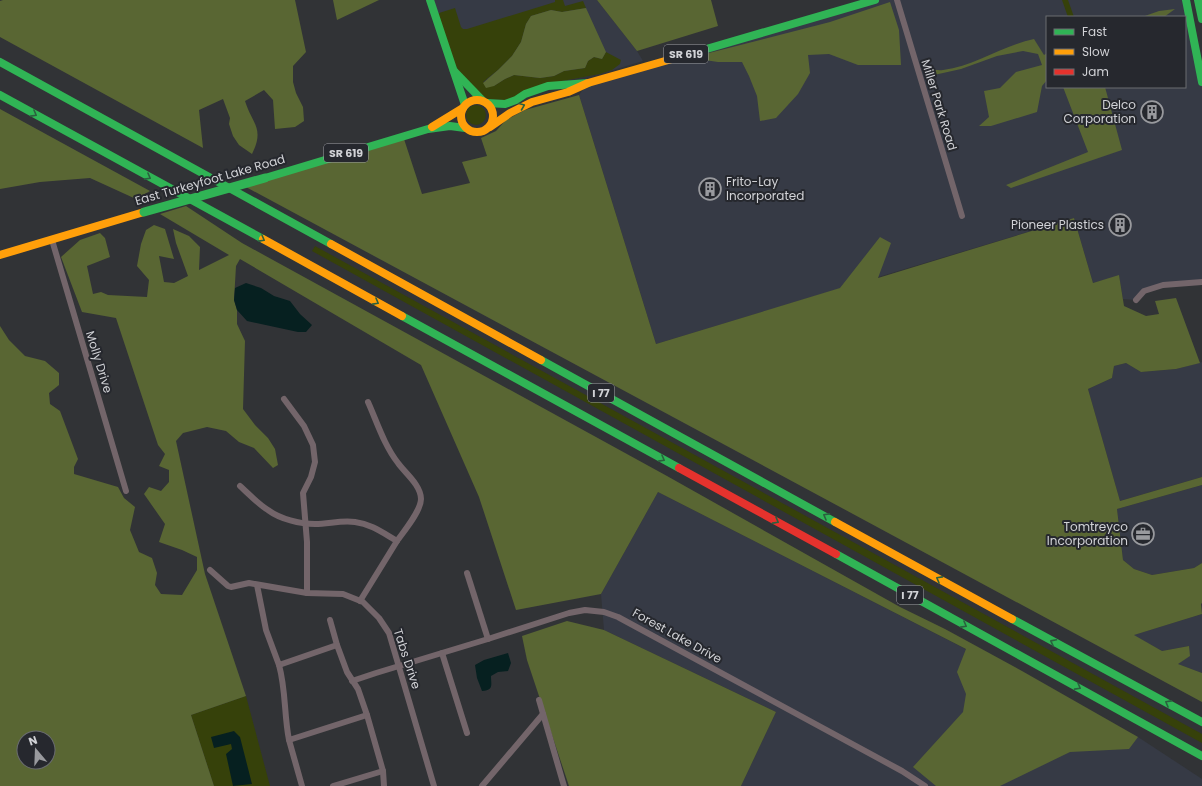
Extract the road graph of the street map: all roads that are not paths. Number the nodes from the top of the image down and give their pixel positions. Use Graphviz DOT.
graph roads {
  1 [pos="430,0"];
  2 [pos="875,0"];
  3 [pos="897,0"];
  4 [pos="1186,0"];
  5 [pos="1198,0"];
  6 [pos="1202,19"];
  7 [pos="0,62"];
  8 [pos="454,71"];
  9 [pos="1202,82"];
  10 [pos="588,83"];
  11 [pos="0,95"];
  12 [pos="484,102"];
  13 [pos="464,106"];
  14 [pos="490,127"];
  15 [pos="465,128"];
  16 [pos="428,129"];
  17 [pos="962,216"];
  18 [pos="52,240"];
  19 [pos="0,255"];
  20 [pos="1202,282"];
  21 [pos="1136,300"];
  22 [pos="284,399"];
  23 [pos="368,402"];
  24 [pos="240,486"];
  25 [pos="126,491"];
  26 [pos="305,523"];
  27 [pos="397,541"];
  28 [pos="210,570"];
  29 [pos="467,573"];
  30 [pos="257,585"];
  31 [pos="307,593"];
  32 [pos="360,601"];
  33 [pos="330,620"];
  34 [pos="488,639"];
  35 [pos="338,645"];
  36 [pos="442,654"];
  37 [pos="279,665"];
  38 [pos="399,667"];
  39 [pos="352,681"];
  40 [pos="539,700"];
  41 [pos="1183,711"];
  42 [pos="543,714"];
  43 [pos="367,715"];
  44 [pos="1202,719"];
  45 [pos="1202,722"];
  46 [pos="467,733"];
  47 [pos="289,740"];
  48 [pos="1191,750"];
  49 [pos="1202,756"];
  50 [pos="1202,760"];
  51 [pos="383,771"];
  52 [pos="302,786"];
  53 [pos="333,786"];
  54 [pos="384,786"];
  55 [pos="434,786"];
  56 [pos="482,786"];
  57 [pos="564,786"];
  58 [pos="925,786"];
  1 -- 8 [label="main road"];
  2 -- 10 [label="main road, SR 619"];
  3 -- 17 [label="street, Miller Park Road"];
  4 -- 9 [label="main road"];
  5 -- 6 [label="main road"];
  41 -- 7 [label="main road, I 77, one-way"];
  8 -- 12 [label="main road"];
  8 -- 13 [label="main road"];
  10 -- 12 [label="main road"];
  14 -- 10 [label="main road, one-way"];
  11 -- 48 [label="main road, I 77, one-way"];
  12 -- 13 [label="main road"];
  12 -- 14 [label="main road"];
  13 -- 15 [label="main road"];
  13 -- 16 [label="main road, East Turkeyfoot Lake Road"];
  14 -- 15 [label="main road"];
  15 -- 16 [label="main road, East Turkeyfoot Lake Road"];
  16 -- 18 [label="main road, East Turkeyfoot Lake Road / SR 619, bridge"];
  18 -- 19 [label="main road, East Turkeyfoot Lake Road / SR 619"];
  18 -- 25 [label="street, Molly Drive"];
  20 -- 21 [label="street"];
  22 -- 26 [label="street"];
  23 -- 27 [label="street"];
  24 -- 26 [label="street"];
  26 -- 27 [label="street"];
  26 -- 31 [label="street"];
  27 -- 32 [label="street"];
  28 -- 30 [label="street, Tabs Drive"];
  29 -- 34 [label="street"];
  30 -- 31 [label="street, Tabs Drive"];
  30 -- 37 [label="street"];
  31 -- 32 [label="street, Tabs Drive"];
  32 -- 38 [label="street, Tabs Drive"];
  33 -- 35 [label="street"];
  34 -- 36 [label="street, Forest Lake Drive"];
  34 -- 58 [label="street, Forest Lake Drive"];
  35 -- 37 [label="street"];
  35 -- 39 [label="street"];
  36 -- 38 [label="street, Forest Lake Drive"];
  36 -- 46 [label="street"];
  37 -- 47 [label="street"];
  38 -- 39 [label="street, Forest Lake Drive"];
  38 -- 55 [label="street, Tabs Drive"];
  39 -- 43 [label="street"];
  40 -- 42 [label="street"];
  41 -- 44 [label="main road"];
  41 -- 45 [label="main road, I 77"];
  42 -- 56 [label="street"];
  42 -- 57 [label="street"];
  43 -- 47 [label="street"];
  43 -- 51 [label="street"];
  47 -- 52 [label="street"];
  48 -- 49 [label="main road, I 77"];
  48 -- 50 [label="main road"];
  51 -- 53 [label="street"];
  51 -- 54 [label="street"];
}
